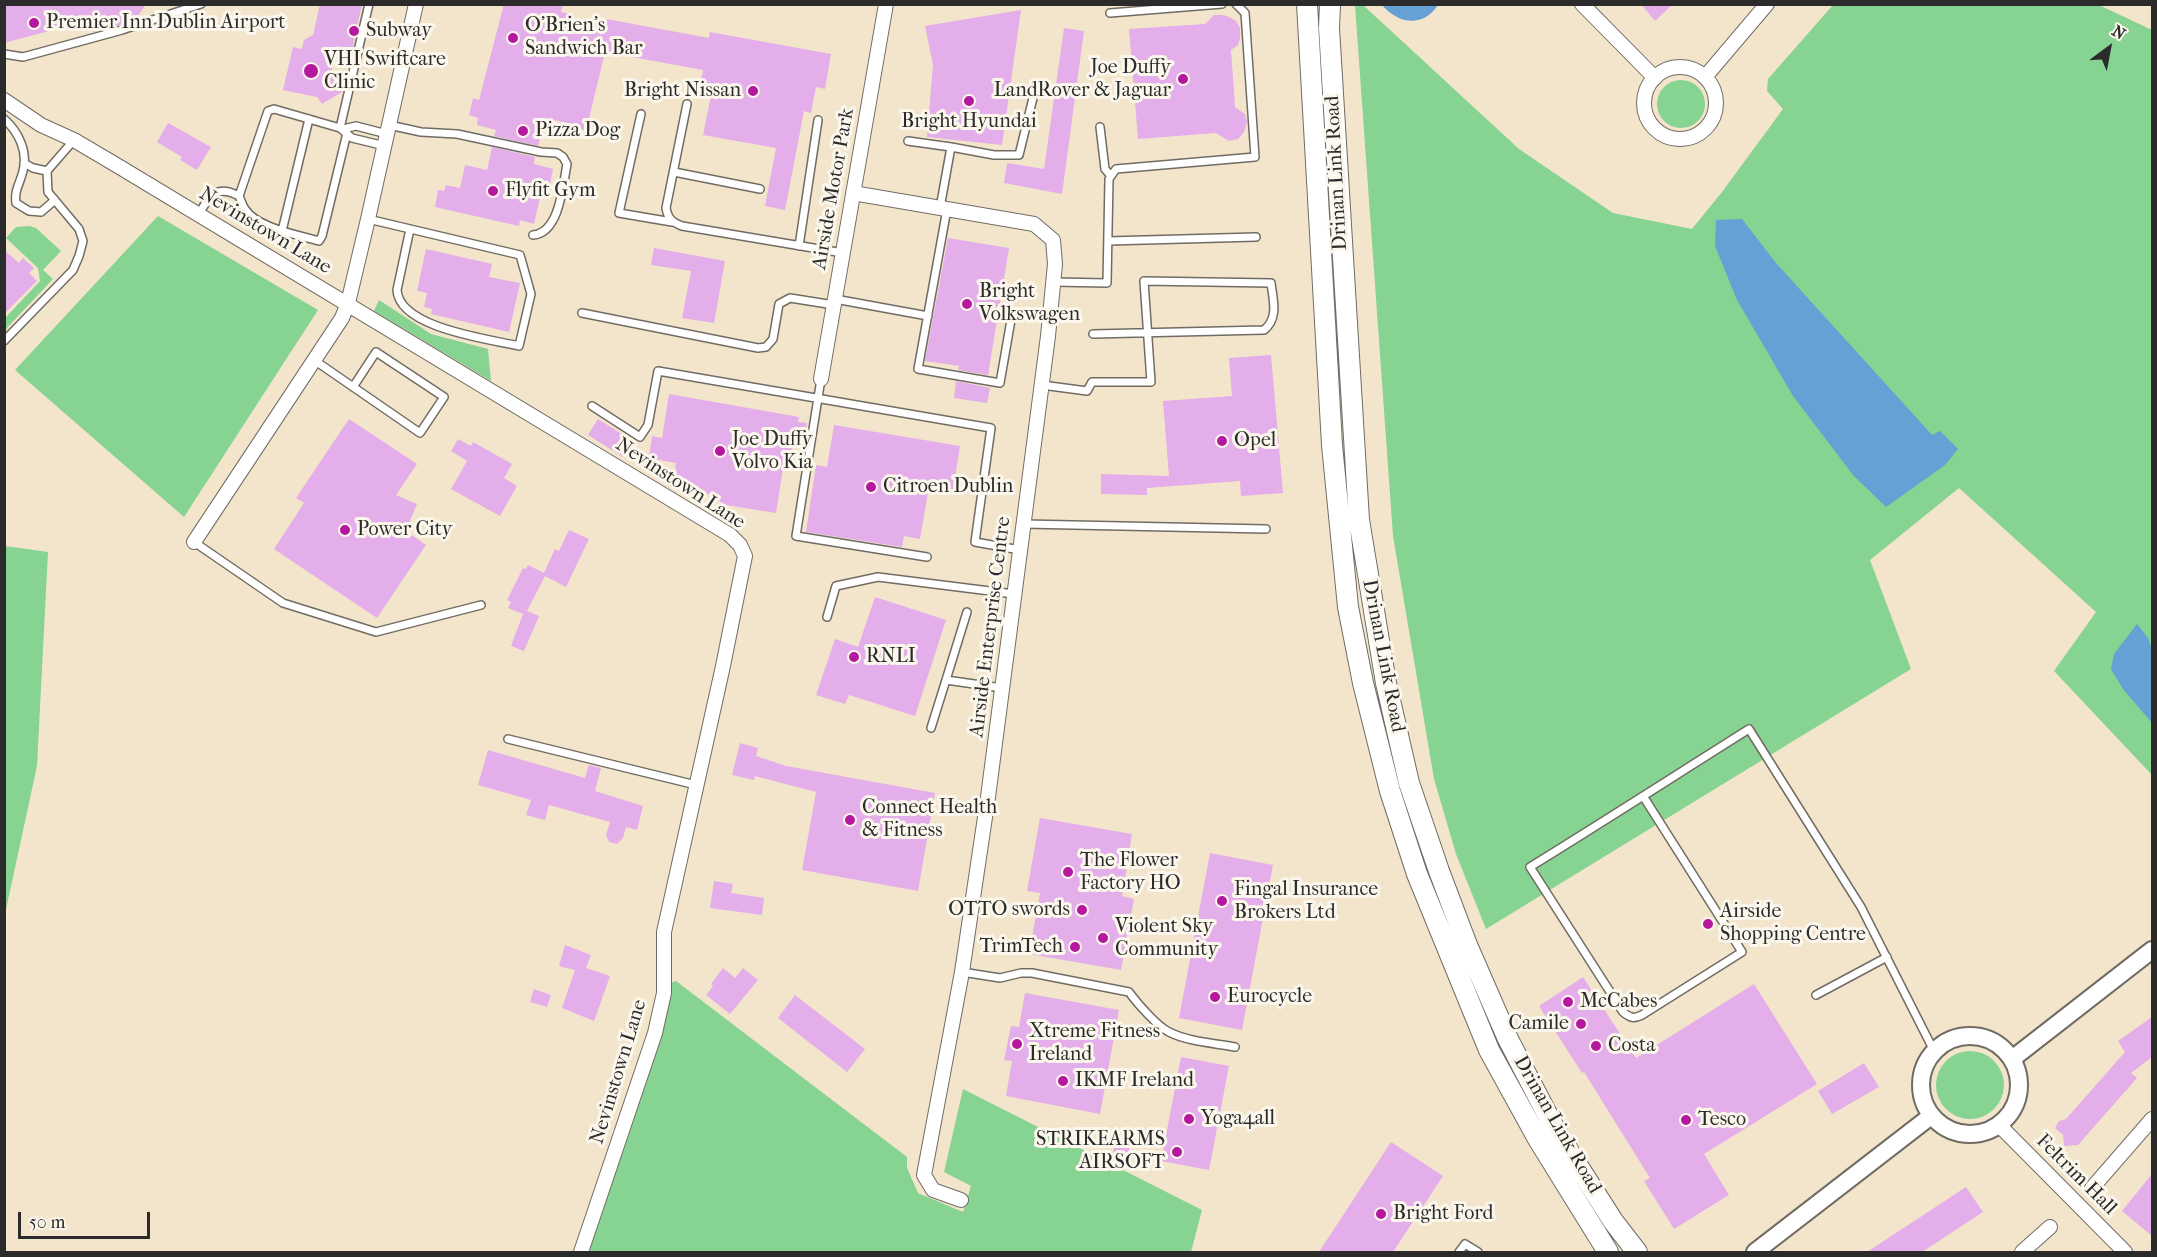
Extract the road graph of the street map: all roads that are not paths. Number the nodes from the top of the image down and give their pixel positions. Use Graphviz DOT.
graph roads {
  1 [pos="201,4"];
  2 [pos="369,4"];
  3 [pos="416,4"];
  4 [pos="886,4"];
  5 [pos="1222,4"];
  6 [pos="1236,4"];
  7 [pos="1307,4"];
  8 [pos="1330,4"];
  9 [pos="1582,4"];
  10 [pos="1767,4"];
  11 [pos="1110,14"];
  12 [pos="4,54"];
  13 [pos="1705,77"];
  14 [pos="1655,78"];
  15 [pos="1033,98"];
  16 [pos="4,100"];
  17 [pos="687,104"];
  18 [pos="641,114"];
  19 [pos="4,119"];
  20 [pos="309,119"];
  21 [pos="818,120"];
  22 [pos="1100,127"];
  23 [pos="344,130"];
  24 [pos="387,135"];
  25 [pos="74,140"];
  26 [pos="908,141"];
  27 [pos="951,147"];
  28 [pos="24,163"];
  29 [pos="47,171"];
  30 [pos="674,172"];
  31 [pos="1111,176"];
  32 [pos="760,189"];
  33 [pos="853,193"];
  34 [pos="239,196"];
  35 [pos="55,200"];
  36 [pos="943,208"];
  37 [pos="198,214"];
  38 [pos="368,219"];
  39 [pos="672,222"];
  40 [pos="410,229"];
  41 [pos="282,231"];
  42 [pos="533,235"];
  43 [pos="1256,237"];
  44 [pos="1108,241"];
  45 [pos="799,246"];
  46 [pos="843,253"];
  47 [pos="1053,282"];
  48 [pos="834,302"];
  49 [pos="348,303"];
  50 [pos="582,313"];
  51 [pos="928,316"];
  52 [pos="1011,320"];
  53 [pos="1148,333"];
  54 [pos="1093,334"];
  55 [pos="4,341"];
  56 [pos="314,360"];
  57 [pos="821,379"];
  58 [pos="1042,385"];
  59 [pos="353,387"];
  60 [pos="818,398"];
  61 [pos="592,406"];
  62 [pos="1024,524"];
  63 [pos="1266,529"];
  64 [pos="194,542"];
  65 [pos="1020,550"];
  66 [pos="927,557"];
  67 [pos="1014,594"];
  68 [pos="481,605"];
  69 [pos="967,612"];
  70 [pos="827,617"];
  71 [pos="946,680"];
  72 [pos="1002,688"];
  73 [pos="931,728"];
  74 [pos="508,739"];
  75 [pos="696,785"];
  76 [pos="1643,796"];
  77 [pos="2152,950"];
  78 [pos="1887,957"];
  79 [pos="962,972"];
  80 [pos="1816,995"];
  81 [pos="1235,1047"];
  82 [pos="1934,1050"];
  83 [pos="2012,1059"];
  84 [pos="1931,1116"];
  85 [pos="2152,1119"];
  86 [pos="1999,1125"];
  87 [pos="2092,1188"];
  88 [pos="961,1200"];
  89 [pos="2050,1227"];
  90 [pos="581,1252"];
  91 [pos="1459,1252"];
  92 [pos="1478,1252"];
  93 [pos="1608,1252"];
  94 [pos="1637,1252"];
  95 [pos="1755,1252"];
  96 [pos="2022,1252"];
  97 [pos="2125,1252"];
  1 -- 12 [label="lane"];
  2 -- 23 [label="lane"];
  3 -- 24 [label="street"];
  4 -- 33 [label="street, Airside Motor Park"];
  5 -- 11 [label="lane"];
  6 -- 31 [label="lane"];
  7 -- 93 [label="main road, Drinan Link Road"];
  8 -- 94 [label="main road, Drinan Link Road"];
  9 -- 14 [label="street"];
  10 -- 13 [label="street"];
  13 -- 14 [label="street"];
  13 -- 14 [label="street"];
  15 -- 27 [label="lane"];
  16 -- 25 [label="street, Nevinstown Lane"];
  17 -- 30 [label="lane"];
  18 -- 39 [label="lane"];
  19 -- 28 [label="lane"];
  20 -- 23 [label="lane"];
  20 -- 34 [label="lane"];
  20 -- 41 [label="lane"];
  21 -- 45 [label="lane"];
  22 -- 31 [label="lane"];
  23 -- 24 [label="lane"];
  23 -- 24 [label="lane"];
  23 -- 41 [label="lane"];
  24 -- 38 [label="street"];
  24 -- 42 [label="lane"];
  25 -- 29 [label="lane"];
  25 -- 37 [label="street, Nevinstown Lane"];
  26 -- 27 [label="lane"];
  27 -- 36 [label="lane"];
  28 -- 29 [label="lane"];
  28 -- 35 [label="lane"];
  29 -- 35 [label="lane"];
  30 -- 32 [label="lane"];
  30 -- 39 [label="lane"];
  31 -- 44 [label="lane"];
  33 -- 36 [label="street, Airside Enterprise Centre"];
  33 -- 46 [label="street, Airside Motor Park"];
  34 -- 37 [label="lane"];
  34 -- 41 [label="lane"];
  35 -- 55 [label="lane"];
  36 -- 47 [label="street, Airside Enterprise Centre"];
  36 -- 51 [label="lane"];
  37 -- 49 [label="street, Nevinstown Lane"];
  38 -- 40 [label="lane"];
  38 -- 49 [label="street"];
  39 -- 45 [label="lane"];
  40 -- 40 [label="lane"];
  43 -- 44 [label="lane"];
  44 -- 47 [label="lane"];
  45 -- 46 [label="lane"];
  46 -- 48 [label="street, Airside Motor Park"];
  47 -- 58 [label="street, Airside Enterprise Centre"];
  48 -- 50 [label="lane"];
  48 -- 51 [label="lane"];
  48 -- 57 [label="street, Airside Motor Park"];
  49 -- 56 [label="street"];
  49 -- 75 [label="street, Nevinstown Lane"];
  51 -- 52 [label="lane"];
  53 -- 53 [label="lane"];
  53 -- 54 [label="lane"];
  53 -- 58 [label="lane"];
  56 -- 59 [label="lane"];
  56 -- 64 [label="street"];
  57 -- 60 [label="lane"];
  58 -- 62 [label="street, Airside Enterprise Centre"];
  59 -- 59 [label="lane"];
  60 -- 61 [label="lane"];
  60 -- 65 [label="lane"];
  60 -- 66 [label="lane"];
  62 -- 63 [label="lane"];
  62 -- 65 [label="street, Airside Enterprise Centre"];
  64 -- 68 [label="lane"];
  65 -- 67 [label="street, Airside Enterprise Centre"];
  67 -- 70 [label="lane"];
  67 -- 72 [label="street, Airside Enterprise Centre"];
  69 -- 71 [label="lane"];
  71 -- 72 [label="lane"];
  71 -- 73 [label="lane"];
  72 -- 79 [label="street, Airside Enterprise Centre"];
  74 -- 75 [label="lane"];
  75 -- 90 [label="street, Nevinstown Lane"];
  76 -- 76 [label="lane"];
  76 -- 78 [label="lane"];
  77 -- 83 [label="street"];
  78 -- 80 [label="lane"];
  78 -- 82 [label="lane"];
  79 -- 81 [label="lane"];
  79 -- 88 [label="street, Airside Enterprise Centre"];
  82 -- 83 [label="street"];
  82 -- 84 [label="street"];
  83 -- 86 [label="street"];
  84 -- 86 [label="street"];
  84 -- 95 [label="street"];
  85 -- 87 [label="street"];
  86 -- 97 [label="street, Feltrim Hall"];
  89 -- 96 [label="street"];
  91 -- 92 [label="lane"];
}
